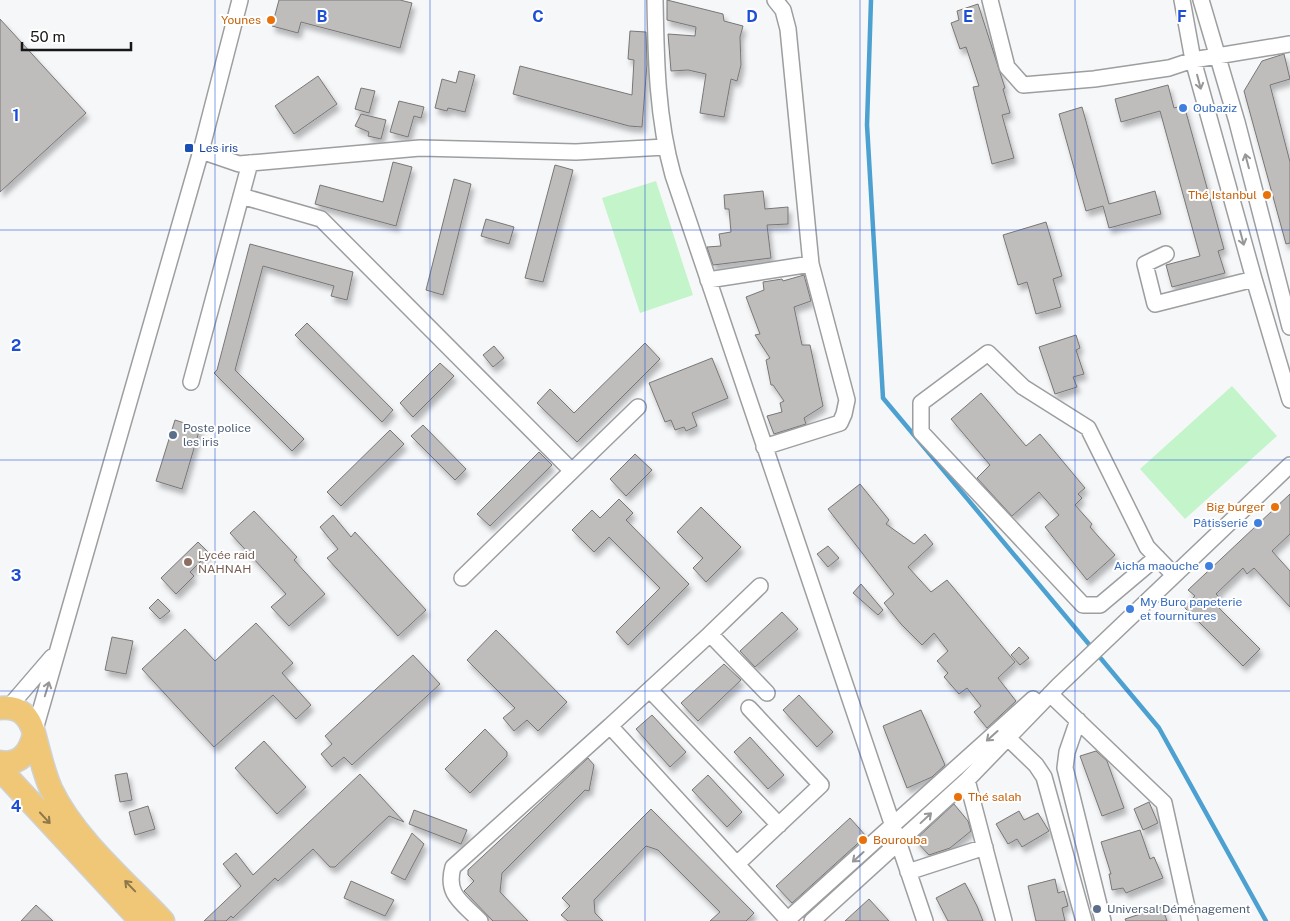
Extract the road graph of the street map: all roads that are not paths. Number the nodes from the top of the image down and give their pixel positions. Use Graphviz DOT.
graph roads {
  1 [pos="240,0"];
  2 [pos="654,0"];
  3 [pos="775,0"];
  4 [pos="990,0"];
  5 [pos="1182,0"];
  6 [pos="1201,0"];
  7 [pos="1290,44"];
  8 [pos="1216,55"];
  9 [pos="1193,60"];
  10 [pos="665,147"];
  11 [pos="200,151"];
  12 [pos="250,163"];
  13 [pos="241,196"];
  14 [pos="1166,254"];
  15 [pos="811,264"];
  16 [pos="1254,279"];
  17 [pos="708,280"];
  18 [pos="1290,327"];
  19 [pos="191,382"];
  20 [pos="1290,400"];
  21 [pos="638,407"];
  22 [pos="764,447"];
  23 [pos="1290,464"];
  24 [pos="572,471"];
  25 [pos="1157,558"];
  26 [pos="1174,575"];
  27 [pos="462,578"];
  28 [pos="760,586"];
  29 [pos="710,634"];
  30 [pos="60,645"];
  31 [pos="650,690"];
  32 [pos="1054,690"];
  33 [pos="767,693"];
  34 [pos="3,707"];
  35 [pos="749,708"];
  36 [pos="1078,720"];
  37 [pos="610,726"];
  38 [pos="34,733"];
  39 [pos="1008,738"];
  40 [pos="0,762"];
  41 [pos="0,769"];
  42 [pos="967,780"];
  43 [pos="779,825"];
  44 [pos="894,825"];
  45 [pos="898,844"];
  46 [pos="985,847"];
  47 [pos="737,864"];
  48 [pos="908,872"];
  49 [pos="787,920"];
  50 [pos="141,921"];
  51 [pos="164,921"];
  52 [pos="480,921"];
  53 [pos="812,921"];
  54 [pos="924,921"];
  55 [pos="1004,921"];
  56 [pos="1084,921"];
  57 [pos="1103,921"];
  58 [pos="1190,921"];
  1 -- 11 [label="street"];
  2 -- 10 [label="street"];
  3 -- 15 [label="street"];
  4 -- 9 [label="street"];
  5 -- 9 [label="street"];
  6 -- 8 [label="street"];
  7 -- 8 [label="street"];
  8 -- 9 [label="street"];
  18 -- 8 [label="street, one-way"];
  9 -- 16 [label="street, one-way"];
  10 -- 12 [label="street"];
  10 -- 17 [label="street"];
  11 -- 12 [label="street"];
  11 -- 30 [label="street"];
  12 -- 13 [label="street"];
  13 -- 19 [label="street"];
  13 -- 24 [label="street"];
  14 -- 16 [label="street"];
  15 -- 17 [label="street"];
  15 -- 22 [label="street"];
  16 -- 20 [label="street"];
  17 -- 22 [label="street"];
  21 -- 24 [label="street"];
  22 -- 44 [label="street"];
  23 -- 26 [label="street"];
  24 -- 27 [label="street"];
  25 -- 25 [label="street"];
  25 -- 26 [label="street"];
  26 -- 32 [label="street"];
  28 -- 29 [label="street"];
  29 -- 31 [label="street"];
  29 -- 33 [label="street"];
  30 -- 34 [label="street"];
  38 -- 30 [label="street, one-way"];
  31 -- 37 [label="street"];
  31 -- 43 [label="street"];
  32 -- 36 [label="street"];
  32 -- 39 [label="street"];
  32 -- 44 [label="street, one-way"];
  34 -- 38 [label="highway"];
  35 -- 43 [label="street"];
  36 -- 57 [label="street"];
  36 -- 58 [label="street"];
  37 -- 47 [label="street"];
  37 -- 52 [label="street"];
  38 -- 40 [label="highway"];
  51 -- 38 [label="highway, one-way"];
  39 -- 42 [label="street"];
  39 -- 56 [label="street"];
  41 -- 50 [label="highway, one-way"];
  45 -- 42 [label="street, one-way"];
  42 -- 46 [label="street"];
  43 -- 47 [label="street"];
  44 -- 45 [label="street"];
  44 -- 49 [label="street, one-way"];
  45 -- 48 [label="street"];
  45 -- 53 [label="street"];
  46 -- 48 [label="street"];
  46 -- 55 [label="street"];
  47 -- 49 [label="street"];
  48 -- 54 [label="street"];
}
